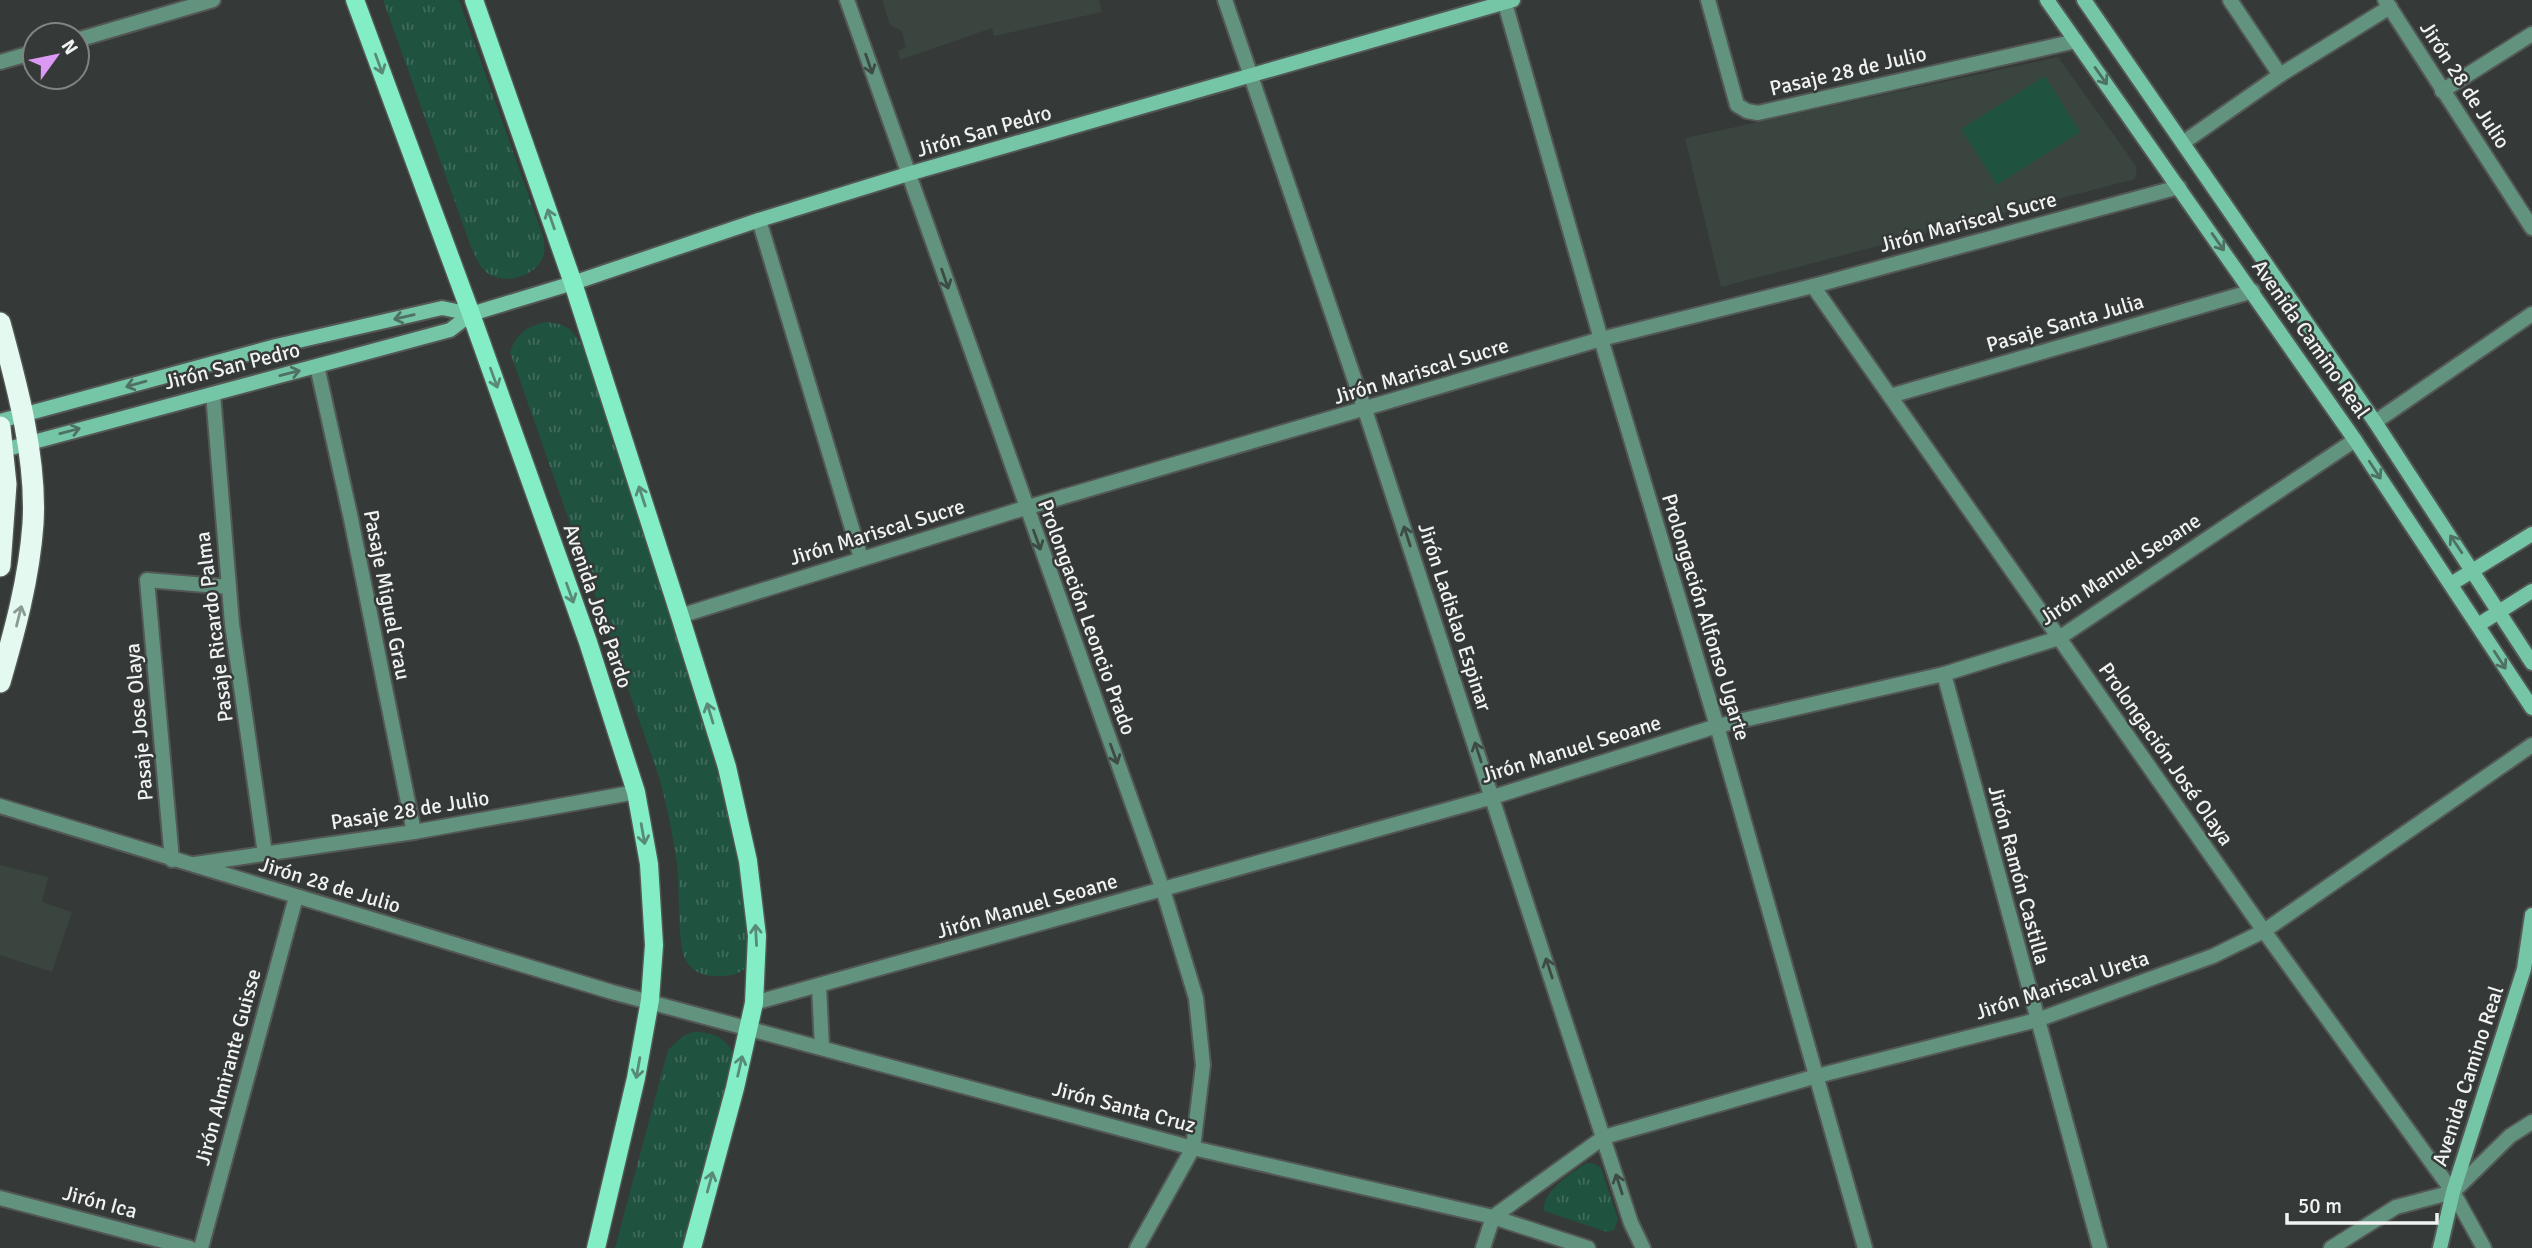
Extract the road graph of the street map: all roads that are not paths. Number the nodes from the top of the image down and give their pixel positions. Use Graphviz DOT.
graph roads {
  1 [pos="214,0"];
  2 [pos="355,0"];
  3 [pos="474,0"];
  4 [pos="847,0"];
  5 [pos="1225,0"];
  6 [pos="1708,0"];
  7 [pos="2047,0"];
  8 [pos="2084,0"];
  9 [pos="2230,0"];
  10 [pos="1507,1"];
  11 [pos="2388,3"];
  12 [pos="166,7"];
  13 [pos="2532,34"];
  14 [pos="91,35"];
  15 [pos="2076,41"];
  16 [pos="21,56"];
  17 [pos="0,62"];
  18 [pos="2280,75"];
  19 [pos="1251,76"];
  20 [pos="2442,91"];
  21 [pos="2184,142"];
  22 [pos="908,174"];
  23 [pos="2179,187"];
  24 [pos="759,220"];
  25 [pos="2532,228"];
  26 [pos="573,283"];
  27 [pos="1812,286"];
  28 [pos="2252,291"];
  29 [pos="471,314"];
  30 [pos="2532,314"];
  31 [pos="0,323"];
  32 [pos="1601,339"];
  33 [pos="317,366"];
  34 [pos="213,394"];
  35 [pos="1889,396"];
  36 [pos="1365,410"];
  37 [pos="22,415"];
  38 [pos="0,421"];
  39 [pos="2375,422"];
  40 [pos="0,427"];
  41 [pos="2355,440"];
  42 [pos="28,443"];
  43 [pos="2,451"];
  44 [pos="1026,508"];
  45 [pos="2532,534"];
  46 [pos="861,558"];
  47 [pos="0,566"];
  48 [pos="2473,571"];
  49 [pos="2451,584"];
  50 [pos="229,587"];
  51 [pos="2532,591"];
  52 [pos="2500,611"];
  53 [pos="680,616"];
  54 [pos="2478,625"];
  55 [pos="2059,638"];
  56 [pos="2532,663"];
  57 [pos="1944,674"];
  58 [pos="0,682"];
  59 [pos="2532,708"];
  60 [pos="1717,726"];
  61 [pos="2532,745"];
  62 [pos="636,792"];
  63 [pos="1493,797"];
  64 [pos="0,806"];
  65 [pos="414,832"];
  66 [pos="265,854"];
  67 [pos="172,860"];
  68 [pos="190,865"];
  69 [pos="1163,890"];
  70 [pos="296,897"];
  71 [pos="2532,915"];
  72 [pos="2264,931"];
  73 [pos="819,986"];
  74 [pos="650,1000"];
  75 [pos="754,1003"];
  76 [pos="2037,1020"];
  77 [pos="749,1028"];
  78 [pos="822,1048"];
  79 [pos="1817,1076"];
  80 [pos="2532,1122"];
  81 [pos="1604,1137"];
  82 [pos="1193,1148"];
  83 [pos="2453,1192"];
  84 [pos="0,1198"];
  85 [pos="1493,1217"];
  86 [pos="1562,1244"];
  87 [pos="190,1248"];
  88 [pos="201,1248"];
  89 [pos="596,1248"];
  90 [pos="692,1248"];
  91 [pos="1137,1248"];
  92 [pos="1483,1248"];
  93 [pos="1588,1248"];
  94 [pos="1643,1248"];
  95 [pos="1865,1248"];
  96 [pos="2100,1248"];
  97 [pos="2332,1248"];
  98 [pos="2440,1248"];
  99 [pos="2484,1248"];
  1 -- 12 [label="street"];
  2 -- 29 [label="main road, Avenida José Pardo, one-way"];
  26 -- 3 [label="main road, one-way"];
  4 -- 22 [label="street, Prolongación Leoncio Prado, one-way"];
  5 -- 19 [label="street, Jirón Ladislao Espinar"];
  6 -- 15 [label="street, Pasaje 28 de Julio"];
  7 -- 15 [label="main road, Avenida Camino Real"];
  8 -- 21 [label="main road, Avenida Camino Real"];
  9 -- 18 [label="street"];
  10 -- 19 [label="main road, Jirón San Pedro"];
  10 -- 32 [label="street, Prolongación Alfonso Ugarte"];
  11 -- 18 [label="street"];
  11 -- 20 [label="street, Jirón 28 de Julio"];
  12 -- 14 [label="street"];
  13 -- 20 [label="street"];
  15 -- 23 [label="main road, Avenida Camino Real, one-way"];
  16 -- 17 [label="street"];
  18 -- 21 [label="street"];
  19 -- 22 [label="main road, Jirón San Pedro"];
  19 -- 36 [label="street, Jirón Ladislao Espinar"];
  20 -- 25 [label="street, Jirón 28 de Julio"];
  21 -- 39 [label="main road, Avenida Camino Real"];
  22 -- 24 [label="main road, Jirón San Pedro"];
  22 -- 44 [label="street, Prolongación Leoncio Prado, one-way"];
  23 -- 27 [label="street, Jirón Mariscal Sucre"];
  23 -- 28 [label="main road, Avenida Camino Real, one-way"];
  24 -- 26 [label="main road, Jirón San Pedro"];
  24 -- 46 [label="street"];
  26 -- 29 [label="main road, Jirón San Pedro"];
  53 -- 26 [label="main road, one-way"];
  27 -- 32 [label="street, Jirón Mariscal Sucre"];
  27 -- 35 [label="street, Prolongación José Olaya"];
  28 -- 35 [label="street, Pasaje Santa Julia"];
  28 -- 41 [label="main road, Avenida Camino Real"];
  29 -- 33 [label="main road, Jirón San Pedro"];
  29 -- 37 [label="main road, Jirón San Pedro, one-way"];
  29 -- 62 [label="main road, Avenida José Pardo, one-way"];
  30 -- 39 [label="street"];
  31 -- 37 [label="highway"];
  32 -- 36 [label="street, Jirón Mariscal Sucre"];
  32 -- 60 [label="street, Prolongación Alfonso Ugarte"];
  34 -- 33 [label="main road, Jirón San Pedro, one-way"];
  33 -- 65 [label="street, Pasaje Miguel Grau"];
  42 -- 34 [label="main road, Jirón San Pedro, one-way"];
  34 -- 50 [label="street, Pasaje Ricardo Palma"];
  35 -- 55 [label="street, Prolongación José Olaya"];
  36 -- 44 [label="street, Jirón Mariscal Sucre"];
  63 -- 36 [label="street, Jirón Ladislao Espinar, one-way"];
  37 -- 38 [label="main road, Jirón San Pedro"];
  37 -- 42 [label="highway"];
  48 -- 39 [label="main road, Avenida Camino Real, one-way"];
  40 -- 43 [label="highway"];
  41 -- 49 [label="main road, Avenida Camino Real, one-way"];
  41 -- 55 [label="street, Jirón Manuel Seoane"];
  42 -- 43 [label="main road, Jirón San Pedro"];
  58 -- 42 [label="highway, one-way"];
  43 -- 47 [label="highway"];
  44 -- 46 [label="street, Jirón Mariscal Sucre"];
  44 -- 69 [label="street, Prolongación Leoncio Prado, one-way"];
  45 -- 48 [label="main road"];
  46 -- 53 [label="street, Jirón Mariscal Sucre"];
  48 -- 49 [label="main road"];
  48 -- 52 [label="main road, Avenida Camino Real"];
  49 -- 54 [label="main road, Avenida Camino Real"];
  50 -- 66 [label="street, Pasaje Ricardo Palma"];
  50 -- 67 [label="street, Pasaje Jose Olaya"];
  51 -- 52 [label="main road"];
  52 -- 54 [label="main road"];
  52 -- 56 [label="main road, Avenida Camino Real"];
  75 -- 53 [label="main road, one-way"];
  54 -- 59 [label="main road, Avenida Camino Real, one-way"];
  55 -- 57 [label="street, Jirón Manuel Seoane"];
  55 -- 72 [label="street, Prolongación José Olaya"];
  57 -- 60 [label="street, Jirón Manuel Seoane"];
  57 -- 76 [label="street, Jirón Ramón Castilla"];
  60 -- 63 [label="street, Jirón Manuel Seoane"];
  60 -- 79 [label="street, Prolongación Alfonso Ugarte"];
  61 -- 72 [label="street, Jirón Mariscal Ureta"];
  62 -- 65 [label="street, Pasaje 28 de Julio"];
  62 -- 74 [label="main road, Avenida José Pardo, one-way"];
  63 -- 69 [label="street, Jirón Manuel Seoane"];
  81 -- 63 [label="street, Jirón Ladislao Espinar, one-way"];
  64 -- 67 [label="street, Jirón 28 de Julio"];
  65 -- 66 [label="street, Pasaje 28 de Julio"];
  66 -- 68 [label="street, Pasaje 28 de Julio"];
  67 -- 68 [label="street, Jirón 28 de Julio"];
  68 -- 70 [label="street, Jirón 28 de Julio"];
  69 -- 73 [label="street, Jirón Manuel Seoane"];
  69 -- 82 [label="street, Prolongación Leoncio Prado"];
  70 -- 74 [label="street, Jirón 28 de Julio"];
  70 -- 88 [label="street, Jirón Almirante Guisse"];
  71 -- 83 [label="main road, Avenida Camino Real"];
  72 -- 76 [label="street, Jirón Mariscal Ureta"];
  72 -- 83 [label="street, Prolongación José Olaya"];
  73 -- 75 [label="street, Jirón Manuel Seoane"];
  73 -- 78 [label="street"];
  74 -- 77 [label="street, Jirón Santa Cruz"];
  74 -- 89 [label="main road, Avenida José Pardo, one-way"];
  75 -- 77 [label="main road"];
  76 -- 79 [label="street, Jirón Mariscal Ureta"];
  76 -- 96 [label="street, Jirón Ramón Castilla"];
  77 -- 78 [label="street, Jirón Santa Cruz"];
  90 -- 77 [label="main road, one-way"];
  78 -- 82 [label="street, Jirón Santa Cruz"];
  79 -- 81 [label="street, Jirón Mariscal Ureta"];
  79 -- 95 [label="street, Prolongación Alfonso Ugarte"];
  80 -- 83 [label="street"];
  81 -- 85 [label="street, Jirón Mariscal Ureta"];
  94 -- 81 [label="street, Jirón Ladislao Espinar, one-way"];
  82 -- 85 [label="street, Jirón Santa Cruz"];
  82 -- 91 [label="street, Prolongación Leoncio Prado"];
  83 -- 97 [label="street"];
  83 -- 98 [label="main road, Avenida Camino Real"];
  83 -- 99 [label="street, Prolongación José Olaya"];
  84 -- 87 [label="street, Jirón Ica"];
  85 -- 86 [label="street, Jirón Santa Cruz"];
  85 -- 92 [label="street"];
  86 -- 93 [label="street, Jirón Santa Cruz"];
}
